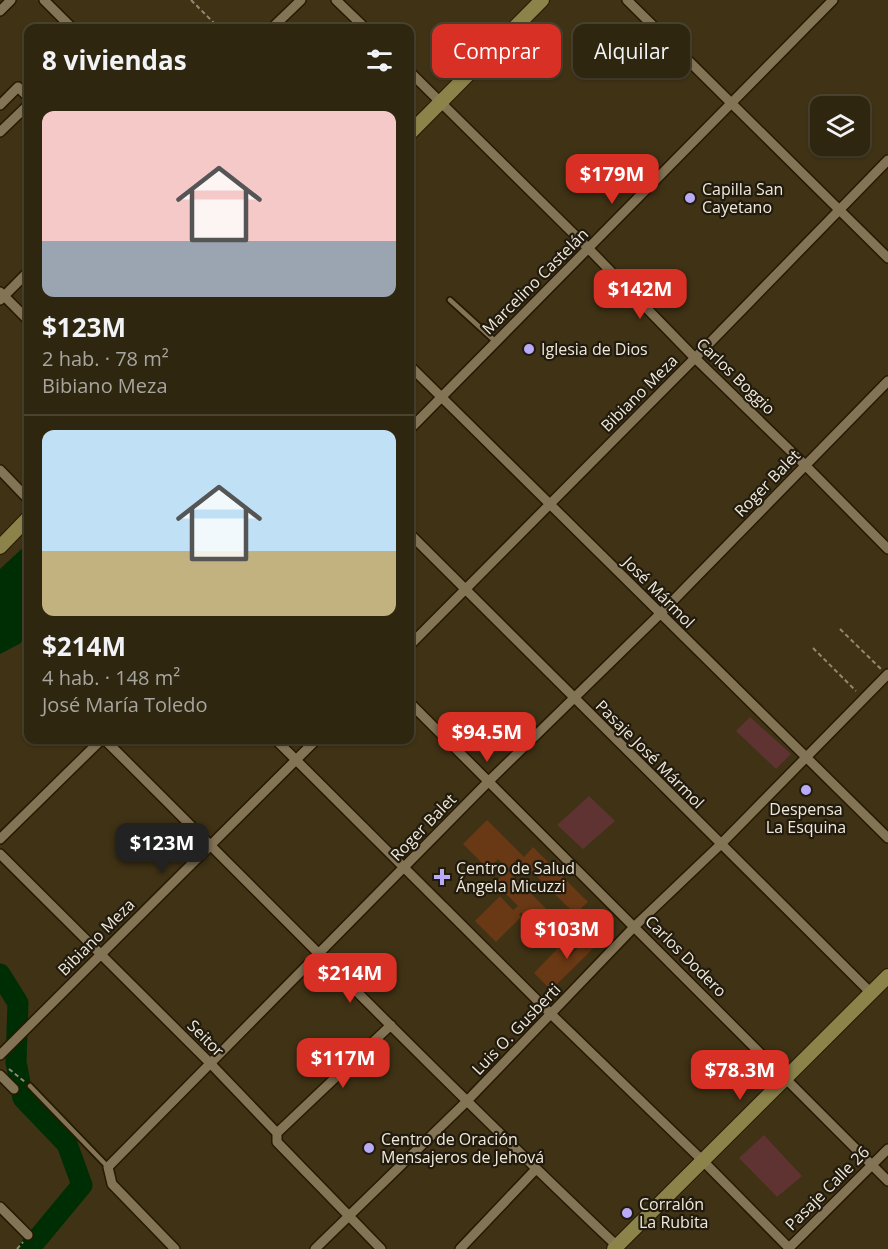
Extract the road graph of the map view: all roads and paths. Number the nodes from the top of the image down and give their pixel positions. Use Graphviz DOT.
graph roads {
  1 [pos="11,0"];
  2 [pos="44,0"];
  3 [pos="191,0"];
  4 [pos="301,0"];
  5 [pos="336,0"];
  6 [pos="542,0"];
  7 [pos="627,0"];
  8 [pos="833,0"];
  9 [pos="0,11"];
  10 [pos="68,24"];
  11 [pos="215,24"];
  12 [pos="276,24"];
  13 [pos="361,24"];
  14 [pos="414,76"];
  15 [pos="24,93"];
  16 [pos="731,101"];
  17 [pos="440,103"];
  18 [pos="0,105"];
  19 [pos="24,109"];
  20 [pos="414,129"];
  21 [pos="0,132"];
  22 [pos="888,160"];
  23 [pos="839,209"];
  24 [pos="588,248"];
  25 [pos="888,258"];
  26 [pos="24,276"];
  27 [pos="1,296"];
  28 [pos="450,300"];
  29 [pos="24,316"];
  30 [pos="496,342"];
  31 [pos="695,358"];
  32 [pos="414,370"];
  33 [pos="888,381"];
  34 [pos="441,398"];
  35 [pos="414,425"];
  36 [pos="805,465"];
  37 [pos="0,470"];
  38 [pos="24,495"];
  39 [pos="550,504"];
  40 [pos="24,522"];
  41 [pos="414,538"];
  42 [pos="0,547"];
  43 [pos="888,549"];
  44 [pos="465,589"];
  45 [pos="660,614"];
  46 [pos="840,629"];
  47 [pos="414,641"];
  48 [pos="813,648"];
  49 [pos="887,675"];
  50 [pos="574,698"];
  51 [pos="865,699"];
  52 [pos="414,707"];
  53 [pos="99,744"];
  54 [pos="107,744"];
  55 [pos="280,744"];
  56 [pos="312,744"];
  57 [pos="296,759"];
  58 [pos="806,759"];
  59 [pos="488,782"];
  60 [pos="888,838"];
  61 [pos="0,839"];
  62 [pos="211,845"];
  63 [pos="720,845"];
  64 [pos="0,854"];
  65 [pos="404,868"];
  66 [pos="635,927"];
  67 [pos="319,954"];
  68 [pos="100,955"];
  69 [pos="888,976"];
  70 [pos="871,993"];
  71 [pos="551,1014"];
  72 [pos="391,1025"];
  73 [pos="3,1052"];
  74 [pos="209,1062"];
  75 [pos="11,1069"];
  76 [pos="0,1075"];
  77 [pos="784,1077"];
  78 [pos="24,1081"];
  79 [pos="30,1086"];
  80 [pos="14,1089"];
  81 [pos="467,1101"];
  82 [pos="277,1133"];
  83 [pos="888,1149"];
  84 [pos="703,1161"];
  85 [pos="872,1164"];
  86 [pos="108,1167"];
  87 [pos="536,1169"];
  88 [pos="888,1181"];
  89 [pos="0,1207"];
  90 [pos="348,1216"];
  91 [pos="28,1235"];
  92 [pos="615,1248"];
  93 [pos="175,1249"];
  94 [pos="315,1249"];
  95 [pos="381,1249"];
  96 [pos="460,1249"];
  97 [pos="789,1249"];
  1 -- 9 [label="street"];
  2 -- 10 [label="street"];
  3 -- 11 [label="path"];
  4 -- 12 [label="street"];
  5 -- 13 [label="street"];
  6 -- 17 [label="main road"];
  7 -- 16 [label="street"];
  8 -- 16 [label="street, Marcelino Castelán"];
  14 -- 17 [label="street, Carlos Boggio"];
  15 -- 18 [label="street"];
  16 -- 23 [label="street"];
  16 -- 24 [label="street, Marcelino Castelán"];
  17 -- 20 [label="main road"];
  17 -- 24 [label="street, Carlos Boggio"];
  19 -- 21 [label="street"];
  22 -- 23 [label="street, Bibiano Meza"];
  23 -- 25 [label="street"];
  23 -- 31 [label="street, Bibiano Meza"];
  24 -- 30 [label="street, Marcelino Castelán"];
  24 -- 31 [label="street, Carlos Boggio"];
  26 -- 27 [label="street"];
  27 -- 29 [label="street"];
  28 -- 30 [label="lane"];
  30 -- 34 [label="street, Marcelino Castelán"];
  31 -- 36 [label="street, Carlos Boggio"];
  31 -- 39 [label="street, Bibiano Meza"];
  32 -- 34 [label="street, José Mármol"];
  33 -- 36 [label="street, Roger Balet"];
  34 -- 35 [label="street, Marcelino Castelán"];
  34 -- 39 [label="street, José Mármol"];
  36 -- 43 [label="street, Carlos Boggio"];
  36 -- 45 [label="street, Roger Balet"];
  37 -- 38 [label="street"];
  39 -- 44 [label="street, Bibiano Meza"];
  39 -- 45 [label="street, José Mármol"];
  40 -- 42 [label="main road"];
  41 -- 44 [label="street, Pasaje José Mármol"];
  44 -- 47 [label="street, Bibiano Meza"];
  44 -- 50 [label="street, Pasaje José Mármol"];
  45 -- 50 [label="street, Roger Balet"];
  45 -- 58 [label="street, José Mármol"];
  46 -- 49 [label="path"];
  48 -- 51 [label="path"];
  49 -- 51 [label="street, Luis O. Gusberti"];
  50 -- 59 [label="street, Roger Balet"];
  50 -- 63 [label="street, Pasaje José Mármol"];
  51 -- 58 [label="street, Luis O. Gusberti"];
  52 -- 59 [label="street, Carlos Dodero"];
  53 -- 61 [label="street"];
  54 -- 62 [label="street"];
  55 -- 57 [label="street"];
  56 -- 57 [label="street, Bibiano Meza"];
  57 -- 62 [label="street, Bibiano Meza"];
  57 -- 65 [label="street"];
  58 -- 60 [label="street, José Mármol"];
  58 -- 63 [label="street, Luis O. Gusberti"];
  59 -- 65 [label="street, Roger Balet"];
  59 -- 66 [label="street, Carlos Dodero"];
  62 -- 67 [label="street"];
  62 -- 68 [label="street, Bibiano Meza"];
  63 -- 66 [label="street, Luis O. Gusberti"];
  63 -- 70 [label="street, Pasaje José Mármol"];
  64 -- 68 [label="street, Seitor"];
  65 -- 67 [label="street, Roger Balet"];
  65 -- 71 [label="street"];
  66 -- 71 [label="street, Luis O. Gusberti"];
  66 -- 77 [label="street, Carlos Dodero"];
  67 -- 72 [label="street"];
  67 -- 74 [label="street, Roger Balet"];
  68 -- 73 [label="street, Bibiano Meza"];
  68 -- 74 [label="street, Seitor"];
  69 -- 70 [label="main road"];
  70 -- 77 [label="main road"];
  71 -- 81 [label="street, Luis O. Gusberti"];
  71 -- 84 [label="street"];
  72 -- 81 [label="street"];
  72 -- 82 [label="street"];
  74 -- 82 [label="street, Seitor"];
  74 -- 86 [label="street, Roger Balet"];
  75 -- 78 [label="path"];
  76 -- 80 [label="street"];
  77 -- 84 [label="main road"];
  77 -- 85 [label="street, Carlos Dodero"];
  79 -- 86 [label="lane"];
  81 -- 87 [label="street"];
  81 -- 90 [label="street, Luis O. Gusberti"];
  82 -- 90 [label="street, Seitor"];
  83 -- 85 [label="street, Pasaje Calle 26"];
  84 -- 92 [label="main road"];
  84 -- 97 [label="street"];
  85 -- 88 [label="street, Carlos Dodero"];
  85 -- 97 [label="street, Pasaje Calle 26"];
  86 -- 93 [label="street"];
  87 -- 92 [label="street"];
  87 -- 96 [label="street"];
  89 -- 91 [label="street"];
  90 -- 94 [label="street, Luis O. Gusberti"];
  90 -- 95 [label="street, Seitor"];
}
